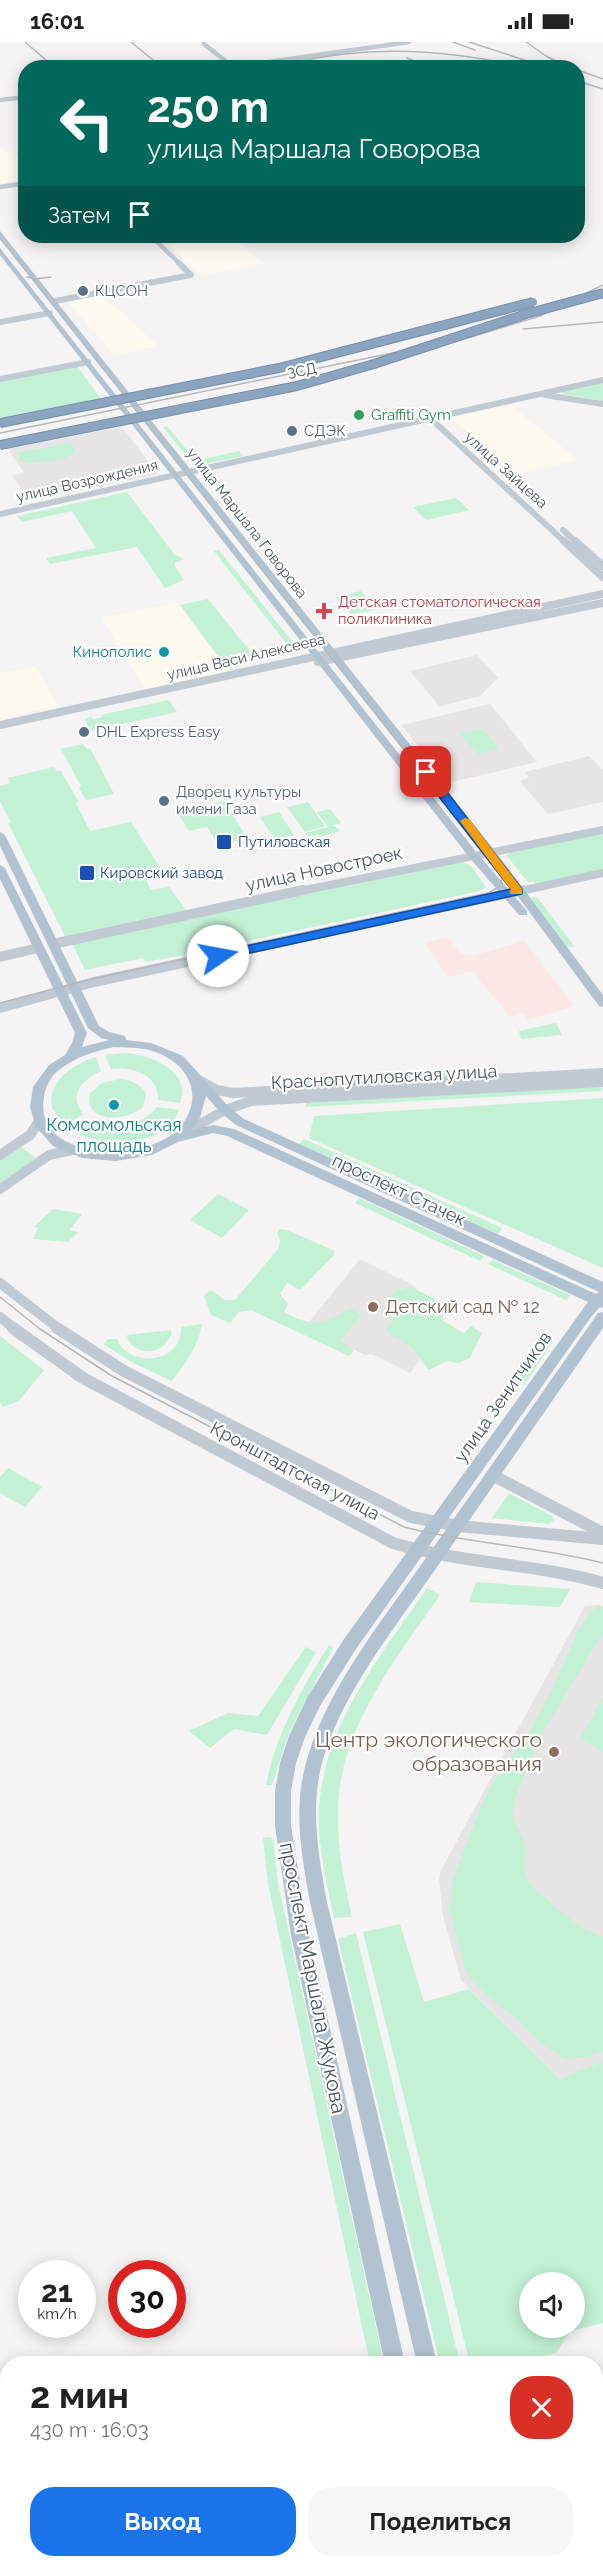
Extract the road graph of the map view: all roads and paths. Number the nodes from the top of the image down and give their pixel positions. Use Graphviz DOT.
graph roads {
  1 [pos="409,42"];
  2 [pos="204,44"];
  3 [pos="224,60"];
  4 [pos="282,60"];
  5 [pos="18,98"];
  6 [pos="0,100"];
  7 [pos="18,184"];
  8 [pos="0,187"];
  9 [pos="0,233"];
  10 [pos="158,243"];
  11 [pos="0,250"];
  12 [pos="603,284"];
  13 [pos="603,293"];
  14 [pos="55,301"];
  15 [pos="50,313"];
  16 [pos="0,322"];
  17 [pos="88,362"];
  18 [pos="0,379"];
  19 [pos="603,379"];
  20 [pos="531,395"];
  21 [pos="539,395"];
  22 [pos="603,406"];
  23 [pos="433,417"];
  24 [pos="0,423"];
  25 [pos="0,445"];
  26 [pos="187,472"];
  27 [pos="177,475"];
  28 [pos="0,514"];
  29 [pos="603,566"];
  30 [pos="603,577"];
  31 [pos="603,594"];
  32 [pos="603,603"];
  33 [pos="333,656"];
  34 [pos="320,659"];
  35 [pos="0,724"];
  36 [pos="0,730"];
  37 [pos="603,830"];
  38 [pos="0,835"];
  39 [pos="491,853"];
  40 [pos="473,855"];
  41 [pos="0,868"];
  42 [pos="603,873"];
  43 [pos="512,892"];
  44 [pos="53,944"];
  45 [pos="38,948"];
  46 [pos="0,957"];
  47 [pos="74,987"];
  48 [pos="59,990"];
  49 [pos="603,1003"];
  50 [pos="0,1008"];
  51 [pos="603,1016"];
  52 [pos="138,1043"];
  53 [pos="68,1056"];
  54 [pos="603,1073"];
  55 [pos="198,1080"];
  56 [pos="603,1082"];
  57 [pos="225,1110"];
  58 [pos="39,1121"];
  59 [pos="176,1138"];
  60 [pos="72,1149"];
  61 [pos="0,1155"];
  62 [pos="0,1189"];
  63 [pos="0,1283"];
  64 [pos="602,1297"];
  65 [pos="0,1317"];
  66 [pos="603,1317"];
  67 [pos="494,1476"];
  68 [pos="437,1523"];
  69 [pos="458,1526"];
  70 [pos="603,1533"];
  71 [pos="603,1539"];
  72 [pos="416,1551"];
  73 [pos="436,1555"];
  74 [pos="603,1583"];
  75 [pos="393,2356"];
  76 [pos="425,2356"];
  1 -- 4 [label="street"];
  2 -- 3 [label="street"];
  5 -- 6 [label="street"];
  7 -- 8 [label="street"];
  9 -- 14 [label="main road, улица Маршала Говорова"];
  10 -- 14 [label="street"];
  11 -- 15 [label="main road, улица Маршала Говорова"];
  12 -- 24 [label="highway, ЗСД, bridge"];
  13 -- 25 [label="highway, ЗСД, bridge"];
  14 -- 26 [label="main road, улица Маршала Говорова"];
  15 -- 16 [label="street"];
  15 -- 17 [label="main road, улица Маршала Говорова"];
  17 -- 18 [label="street"];
  17 -- 27 [label="main road, улица Маршала Говорова"];
  19 -- 20 [label="street, улица Возрождения"];
  19 -- 21 [label="street, улица Возрождения"];
  20 -- 21 [label="street, улица Возрождения"];
  20 -- 22 [label="street, улица Возрождения"];
  20 -- 23 [label="street, улица Возрождения"];
  21 -- 22 [label="street, улица Возрождения"];
  23 -- 26 [label="street, улица Возрождения"];
  23 -- 29 [label="street, улица Зайцева"];
  23 -- 30 [label="street, улица Зайцева"];
  26 -- 27 [label="street, улица Возрождения"];
  26 -- 33 [label="main road, улица Маршала Говорова"];
  27 -- 28 [label="street, улица Возрождения"];
  27 -- 34 [label="main road, улица Маршала Говорова"];
  31 -- 33 [label="street, улица Васи Алексеева"];
  32 -- 33 [label="street, улица Васи Алексеева"];
  33 -- 34 [label="street, улица Васи Алексеева"];
  33 -- 39 [label="main road, улица Маршала Говорова"];
  34 -- 35 [label="street, улица Васи Алексеева"];
  34 -- 36 [label="street, улица Васи Алексеева"];
  34 -- 40 [label="main road, улица Маршала Говорова"];
  37 -- 39 [label="street, улица Новостроек"];
  38 -- 44 [label="main road"];
  39 -- 40 [label="street, улица Новостроек"];
  39 -- 43 [label="main road, улица Маршала Говорова"];
  40 -- 43 [label="main road, улица Маршала Говорова"];
  40 -- 44 [label="street, улица Новостроек"];
  41 -- 45 [label="main road"];
  42 -- 43 [label="street"];
  43 -- 47 [label="street"];
  43 -- 49 [label="main road, улица Маршала Говорова"];
  43 -- 51 [label="main road, улица Маршала Говорова"];
  44 -- 47 [label="main road"];
  45 -- 46 [label="street"];
  45 -- 48 [label="main road"];
  47 -- 48 [label="street"];
  47 -- 52 [label="main road"];
  48 -- 50 [label="street"];
  48 -- 53 [label="main road"];
  52 -- 53 [label="main road"];
  52 -- 55 [label="main road"];
  53 -- 58 [label="main road"];
  54 -- 55 [label="street, Краснопутиловская улица"];
  55 -- 57 [label="main road, проспект Стачек"];
  55 -- 59 [label="main road"];
  56 -- 57 [label="street, Краснопутиловская улица"];
  57 -- 59 [label="street, Краснопутиловская улица"];
  57 -- 64 [label="main road, проспект Стачек"];
  58 -- 60 [label="main road"];
  58 -- 61 [label="street"];
  59 -- 60 [label="main road"];
  59 -- 64 [label="main road, проспект Стачек"];
  60 -- 62 [label="street"];
  63 -- 68 [label="street, Кронштадтская улица"];
  64 -- 68 [label="main road, улица Зенитчиков"];
  65 -- 72 [label="street, Кронштадтская улица"];
  66 -- 67 [label="main road, улица Зенитчиков"];
  67 -- 69 [label="main road, улица Зенитчиков"];
  67 -- 70 [label="street"];
  68 -- 69 [label="street, Кронштадтская улица"];
  68 -- 72 [label="main road, проспект Маршала Жукова"];
  69 -- 71 [label="street, Кронштадтская улица"];
  69 -- 73 [label="main road, проспект Маршала Жукова"];
  72 -- 73 [label="street, Кронштадтская улица"];
  72 -- 75 [label="main road, проспект Маршала Жукова"];
  73 -- 74 [label="street, Кронштадтская улица"];
  73 -- 76 [label="main road, проспект Маршала Жукова"];
}
